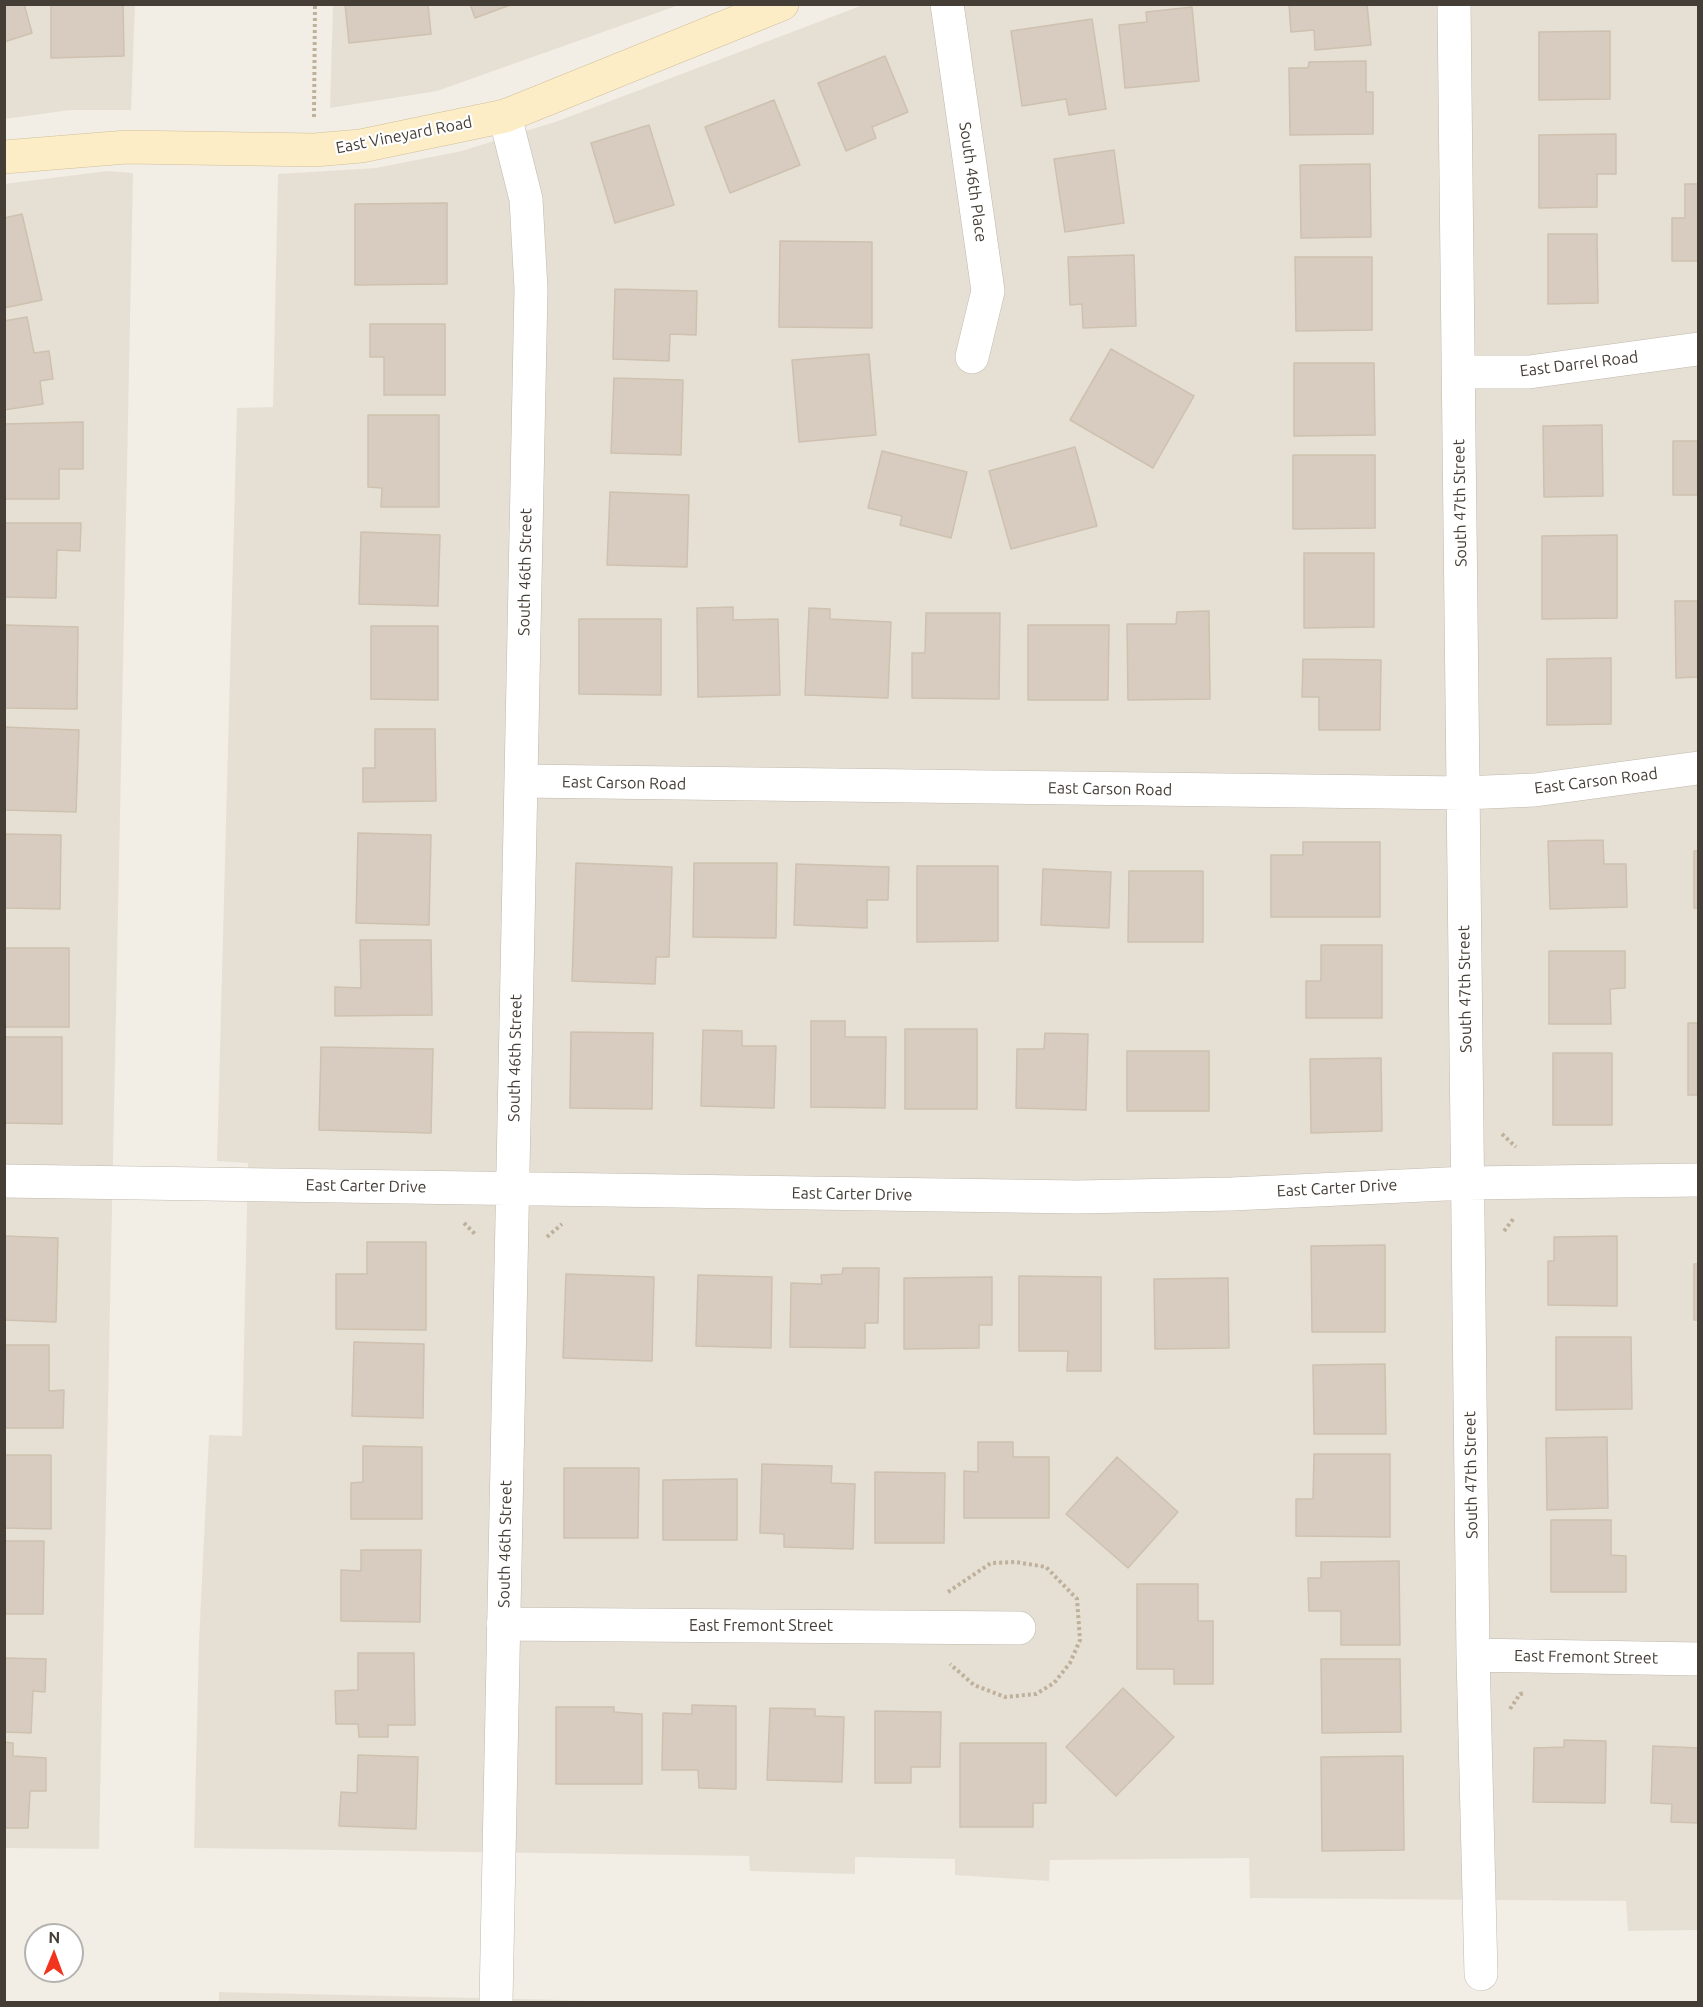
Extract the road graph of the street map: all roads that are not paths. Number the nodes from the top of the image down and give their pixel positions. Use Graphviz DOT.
graph roads {
  1 [pos="782,4"];
  2 [pos="947,4"];
  3 [pos="1454,4"];
  4 [pos="505,116"];
  5 [pos="4,157"];
  6 [pos="1698,349"];
  7 [pos="972,357"];
  8 [pos="1459,372"];
  9 [pos="1698,768"];
  10 [pos="521,782"];
  11 [pos="1463,793"];
  12 [pos="1698,1180"];
  13 [pos="4,1181"];
  14 [pos="1467,1183"];
  15 [pos="512,1188"];
  16 [pos="503,1624"];
  17 [pos="1019,1628"];
  18 [pos="1473,1655"];
  19 [pos="1698,1659"];
  20 [pos="1481,1974"];
  21 [pos="496,2002"];
  1 -- 4 [label="street, East Vineyard Road"];
  2 -- 7 [label="street, South 46th Place"];
  3 -- 8 [label="street, South 47th Street"];
  4 -- 5 [label="street, East Vineyard Road"];
  4 -- 10 [label="street, South 46th Street"];
  6 -- 8 [label="street, East Darrel Road"];
  8 -- 11 [label="street, South 47th Street"];
  9 -- 11 [label="street, East Carson Road"];
  10 -- 11 [label="street, East Carson Road"];
  10 -- 15 [label="street, South 46th Street"];
  11 -- 14 [label="street, South 47th Street"];
  12 -- 14 [label="street, East Carter Drive"];
  13 -- 15 [label="street, East Carter Drive"];
  14 -- 15 [label="street, East Carter Drive"];
  14 -- 18 [label="street, South 47th Street"];
  15 -- 16 [label="street, South 46th Street"];
  16 -- 17 [label="street, East Fremont Street"];
  16 -- 21 [label="street, South 46th Street"];
  18 -- 19 [label="street, East Fremont Street"];
  18 -- 20 [label="street, South 47th Street"];
}
